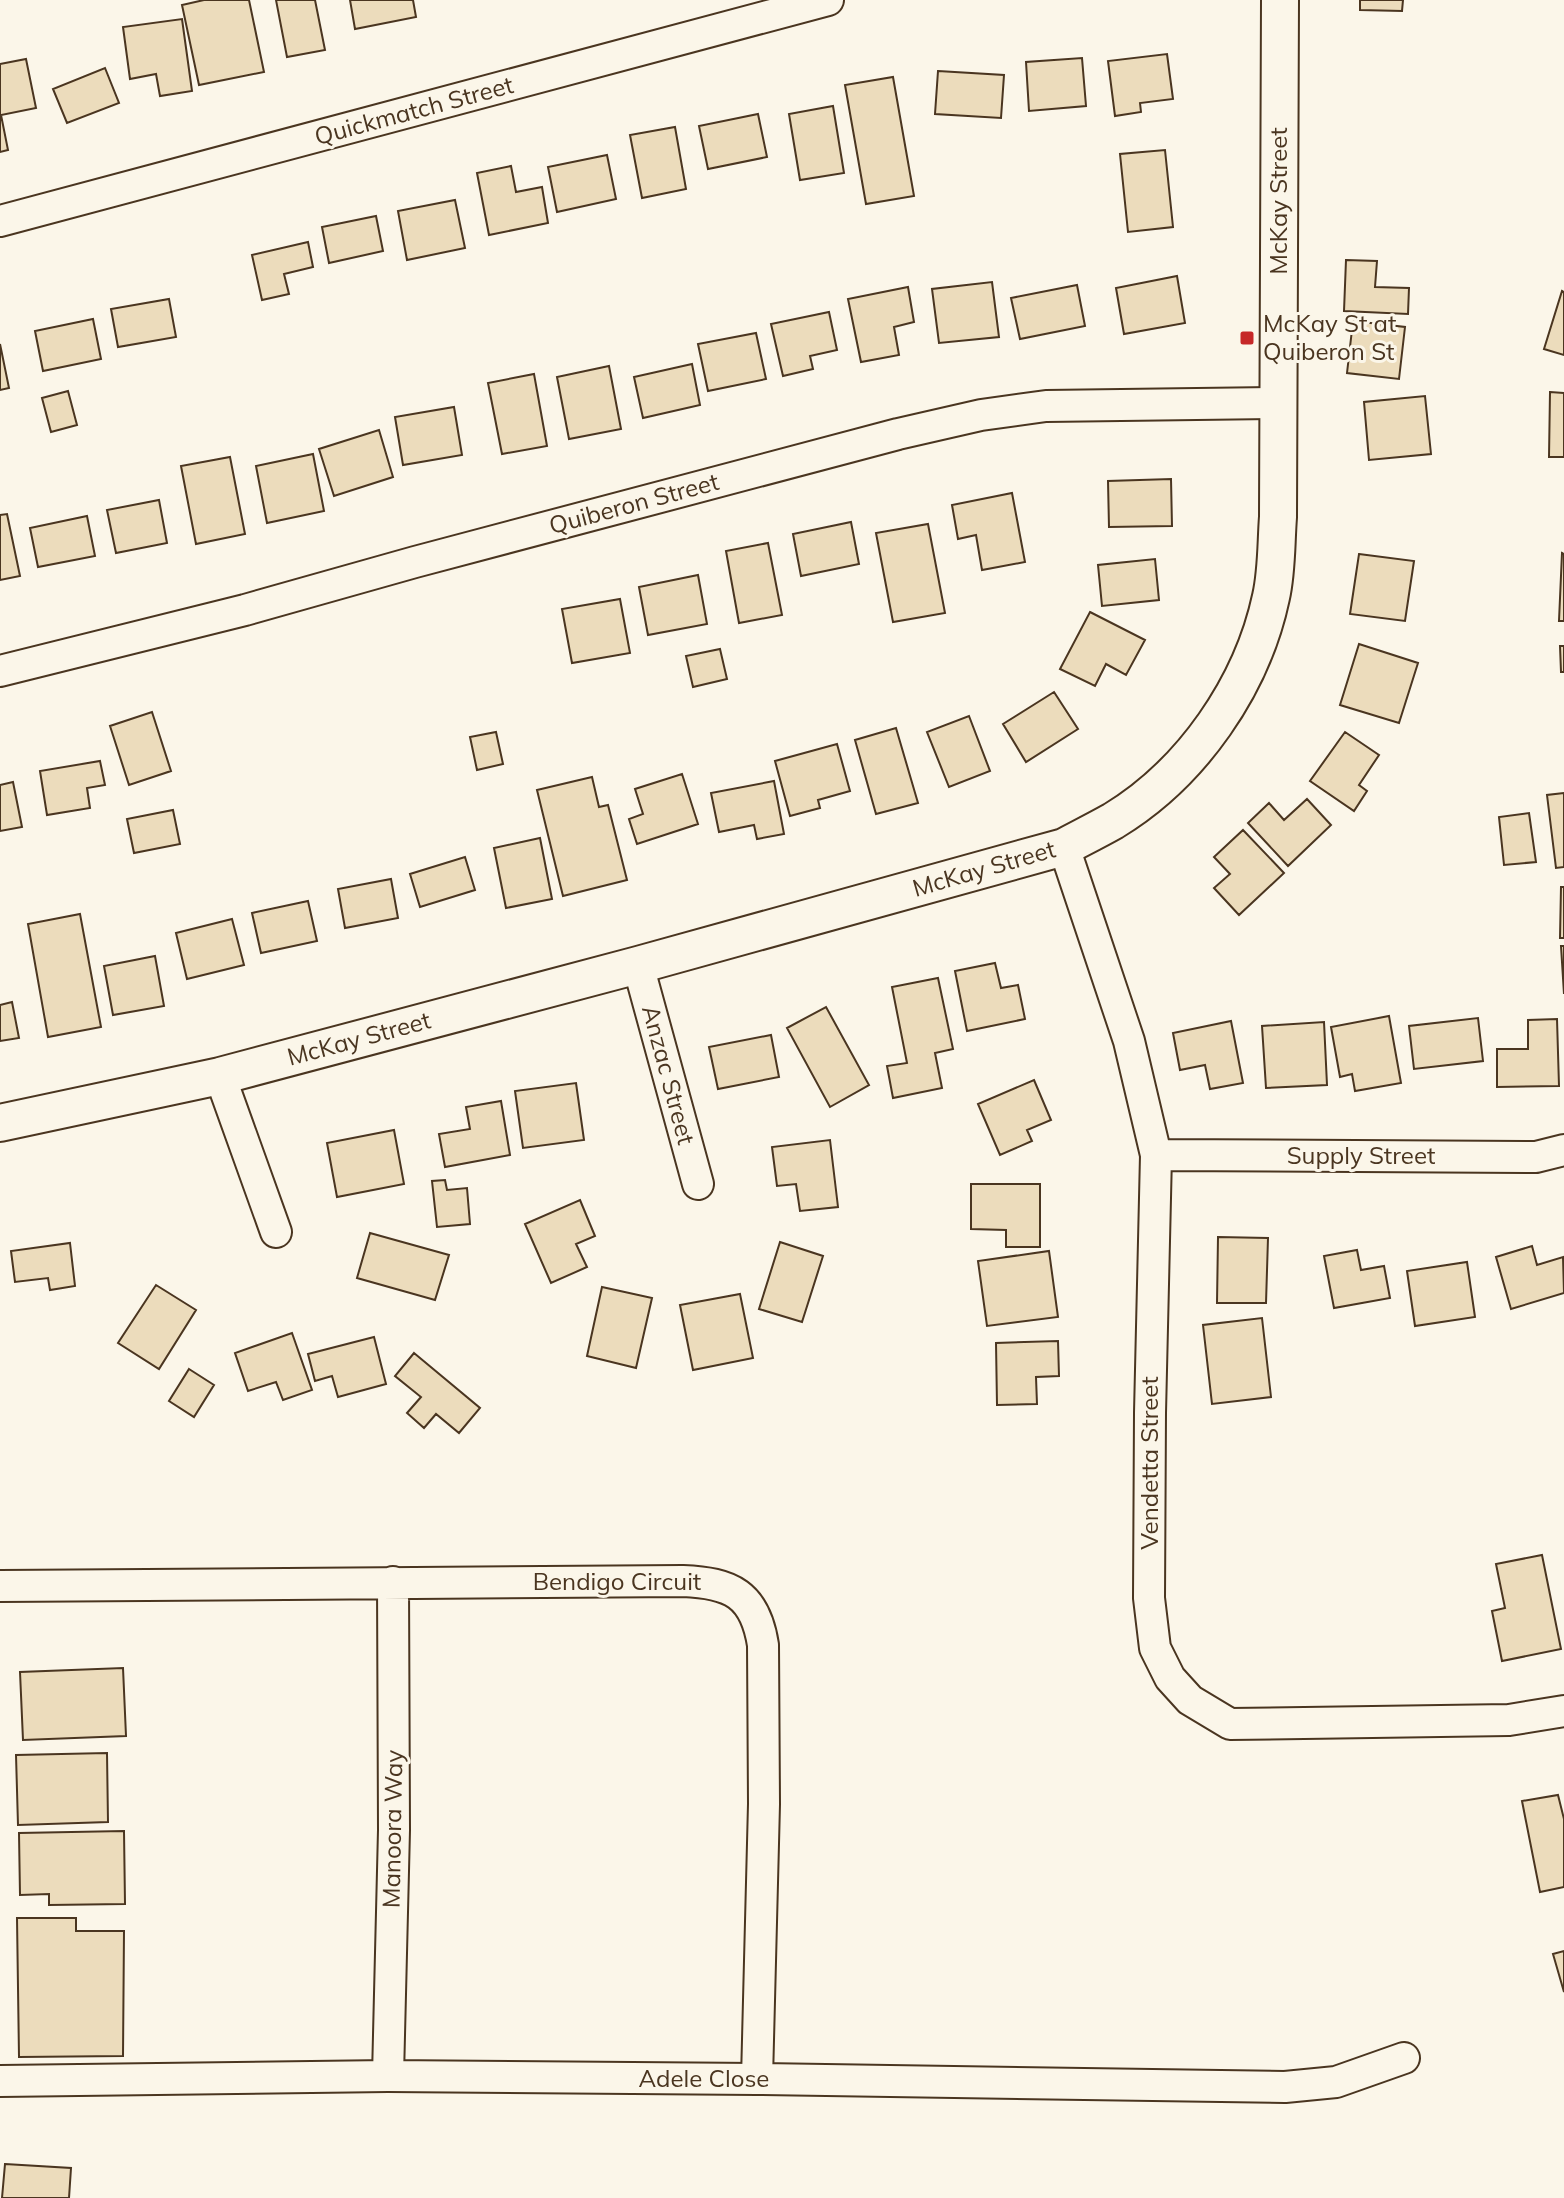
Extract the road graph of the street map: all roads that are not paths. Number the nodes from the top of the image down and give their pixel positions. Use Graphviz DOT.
graph roads {
  1 [pos="828,0"];
  2 [pos="1280,0"];
  3 [pos="0,221"];
  4 [pos="1277,403"];
  5 [pos="0,671"];
  6 [pos="1064,847"];
  7 [pos="638,965"];
  8 [pos="220,1076"];
  9 [pos="0,1123"];
  10 [pos="1564,1150"];
  11 [pos="1156,1155"];
  12 [pos="698,1184"];
  13 [pos="276,1232"];
  14 [pos="393,1582"];
  15 [pos="0,1586"];
  16 [pos="1564,1711"];
  17 [pos="1404,2058"];
  18 [pos="388,2076"];
  19 [pos="757,2079"];
  20 [pos="0,2081"];
  1 -- 3 [label="street, Quickmatch Street"];
  2 -- 4 [label="street, McKay Street"];
  4 -- 5 [label="street, Quiberon Street"];
  4 -- 6 [label="street, McKay Street"];
  6 -- 7 [label="street, McKay Street"];
  6 -- 11 [label="street, Vendetta Street"];
  7 -- 8 [label="street, McKay Street"];
  7 -- 12 [label="street, Anzac Street"];
  8 -- 9 [label="street, McKay Street"];
  8 -- 13 [label="street"];
  10 -- 11 [label="street, Supply Street"];
  11 -- 16 [label="street, Vendetta Street"];
  14 -- 15 [label="street, Bendigo Circuit"];
  14 -- 18 [label="street, Manoora Way"];
  14 -- 19 [label="street, Bendigo Circuit"];
  17 -- 19 [label="street, Adele Close"];
  18 -- 19 [label="street, Adele Close"];
  18 -- 20 [label="street, Adele Close"];
}
